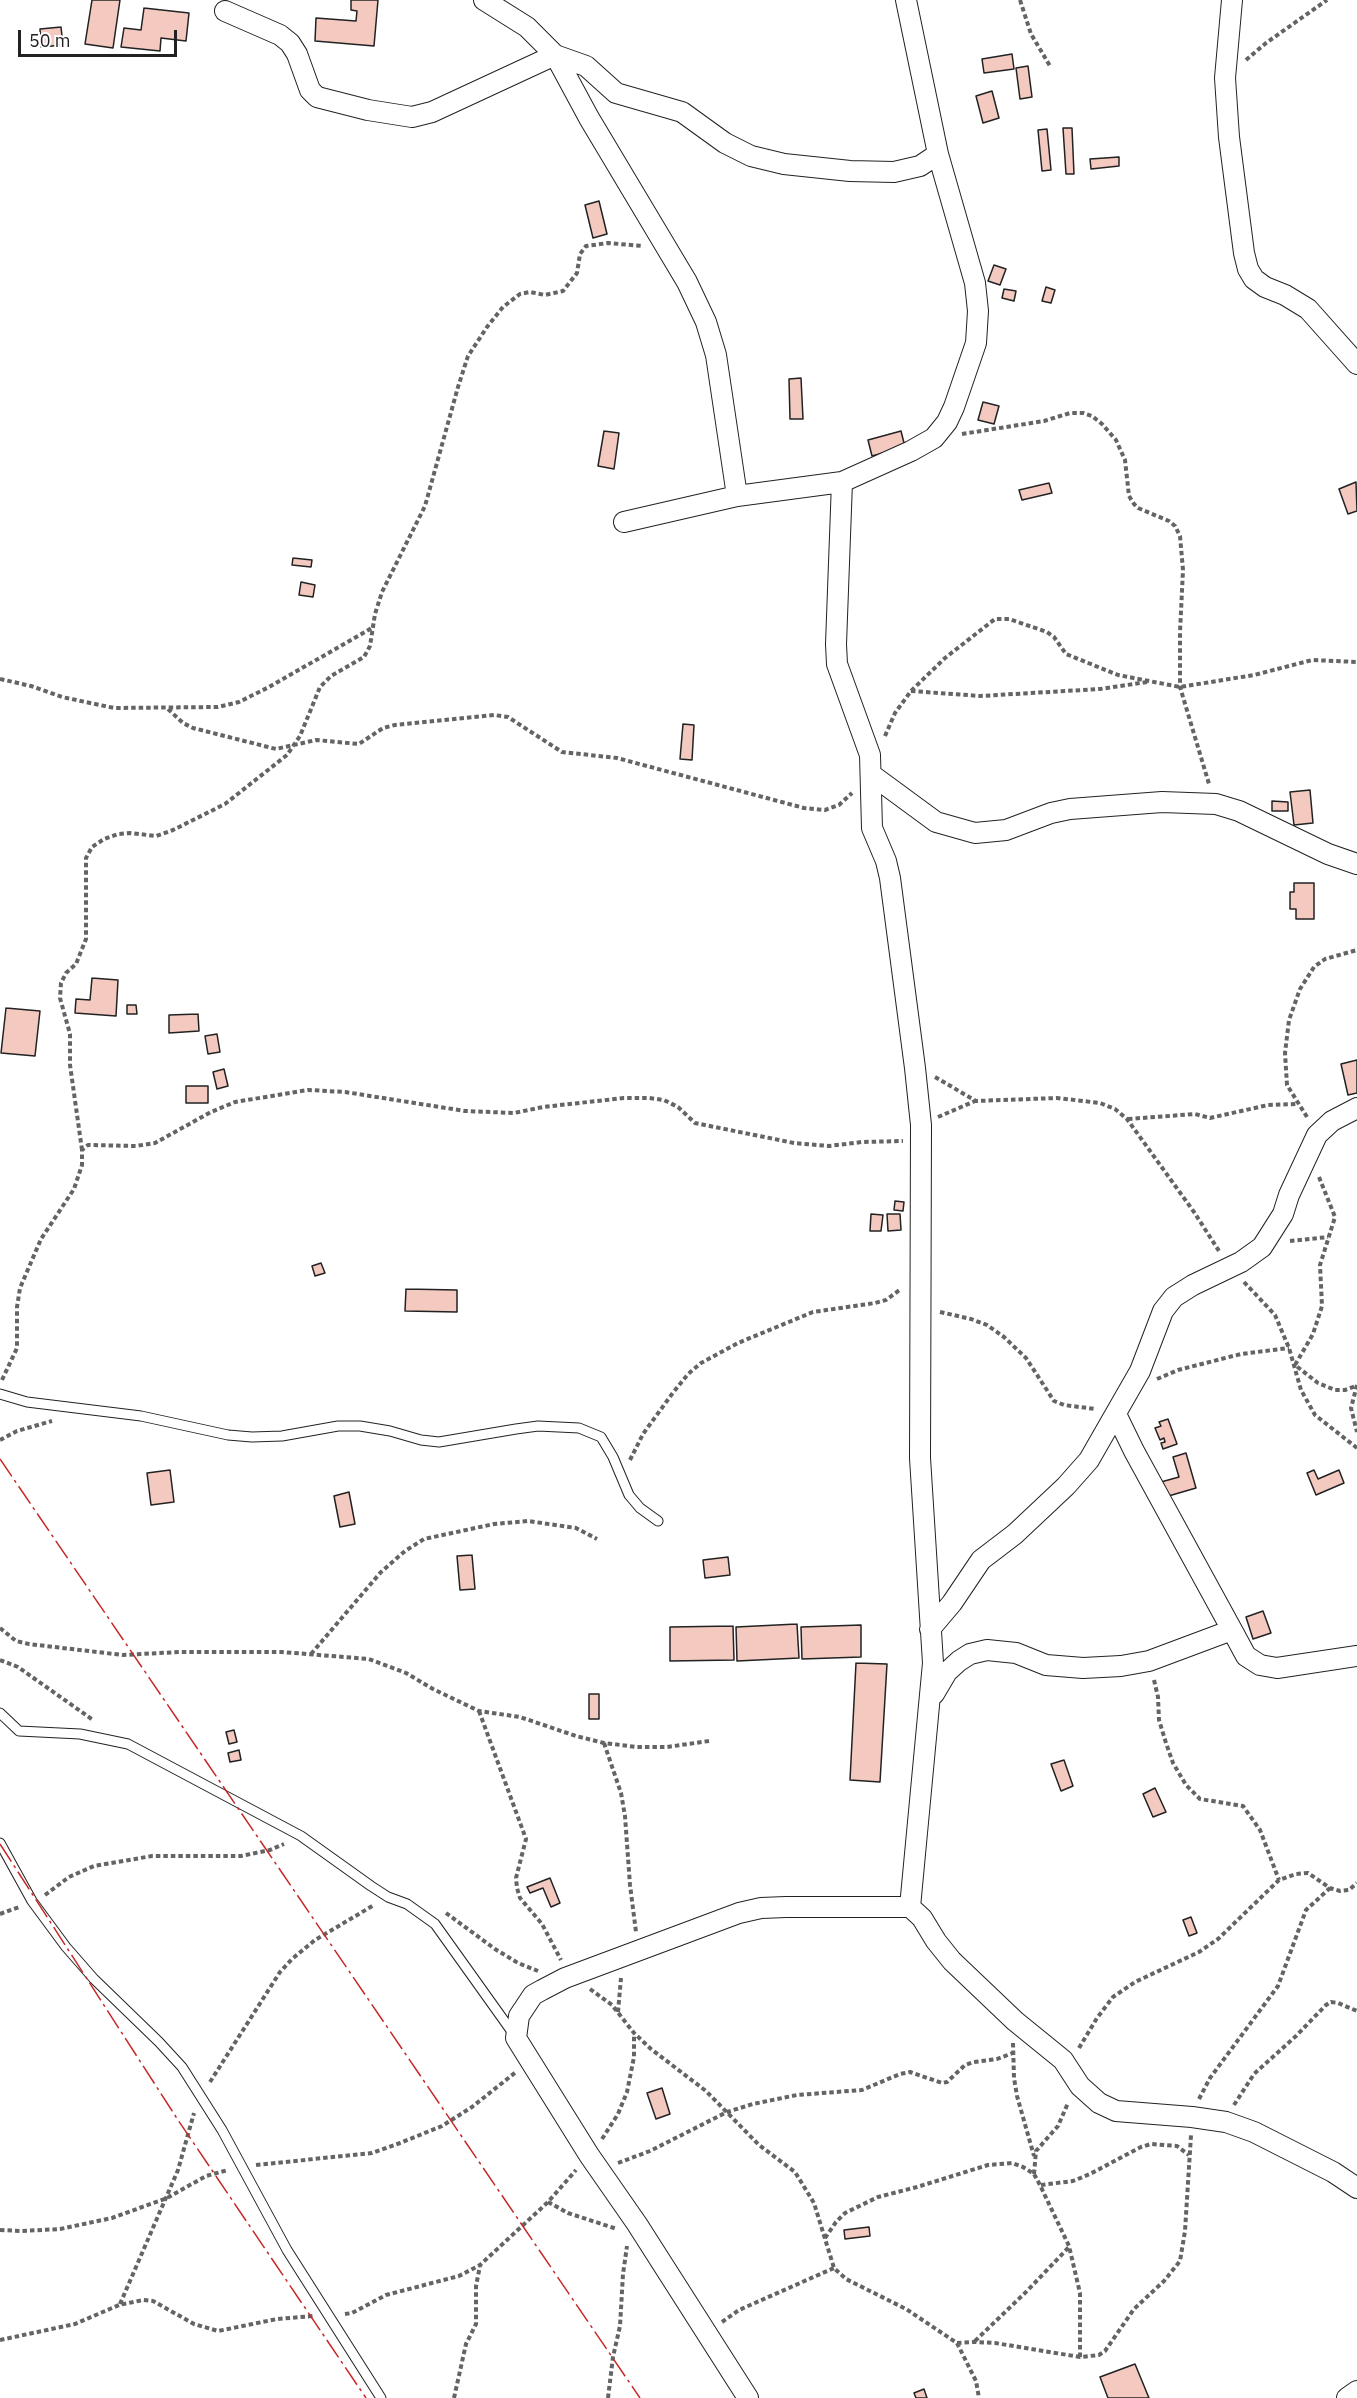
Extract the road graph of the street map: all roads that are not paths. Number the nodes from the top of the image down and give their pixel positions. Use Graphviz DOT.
graph roads {
  1 [pos="484,0"];
  2 [pos="906,0"];
  3 [pos="1232,0"];
  4 [pos="225,11"];
  5 [pos="555,55"];
  6 [pos="938,154"];
  7 [pos="1357,363"];
  8 [pos="842,482"];
  9 [pos="737,496"];
  10 [pos="624,522"];
  11 [pos="872,775"];
  12 [pos="1357,864"];
  13 [pos="1357,1108"];
  14 [pos="0,1394"];
  15 [pos="1116,1414"];
  16 [pos="658,1521"];
  17 [pos="930,1629"];
  18 [pos="1232,1630"];
  19 [pos="1357,1656"];
  20 [pos="931,1699"];
  21 [pos="0,1713"];
  22 [pos="0,1843"];
  23 [pos="910,1907"];
  24 [pos="516,2038"];
  25 [pos="1357,2188"];
  26 [pos="1357,2391"];
  27 [pos="381,2398"];
  28 [pos="748,2398"];
  29 [pos="1347,2398"];
  1 -- 5 [label="street"];
  2 -- 6 [label="street"];
  3 -- 7 [label="street"];
  4 -- 5 [label="street"];
  5 -- 6 [label="street"];
  5 -- 9 [label="street"];
  6 -- 8 [label="street"];
  8 -- 9 [label="street"];
  8 -- 11 [label="street"];
  9 -- 10 [label="street"];
  11 -- 12 [label="street"];
  11 -- 17 [label="street"];
  13 -- 15 [label="street"];
  14 -- 16 [label="lane"];
  15 -- 17 [label="street"];
  15 -- 18 [label="street"];
  17 -- 20 [label="street"];
  18 -- 19 [label="street"];
  18 -- 20 [label="street"];
  20 -- 23 [label="street"];
  21 -- 24 [label="lane"];
  22 -- 27 [label="lane"];
  23 -- 24 [label="street"];
  23 -- 25 [label="street"];
  24 -- 28 [label="street"];
  26 -- 29 [label="street"];
}
